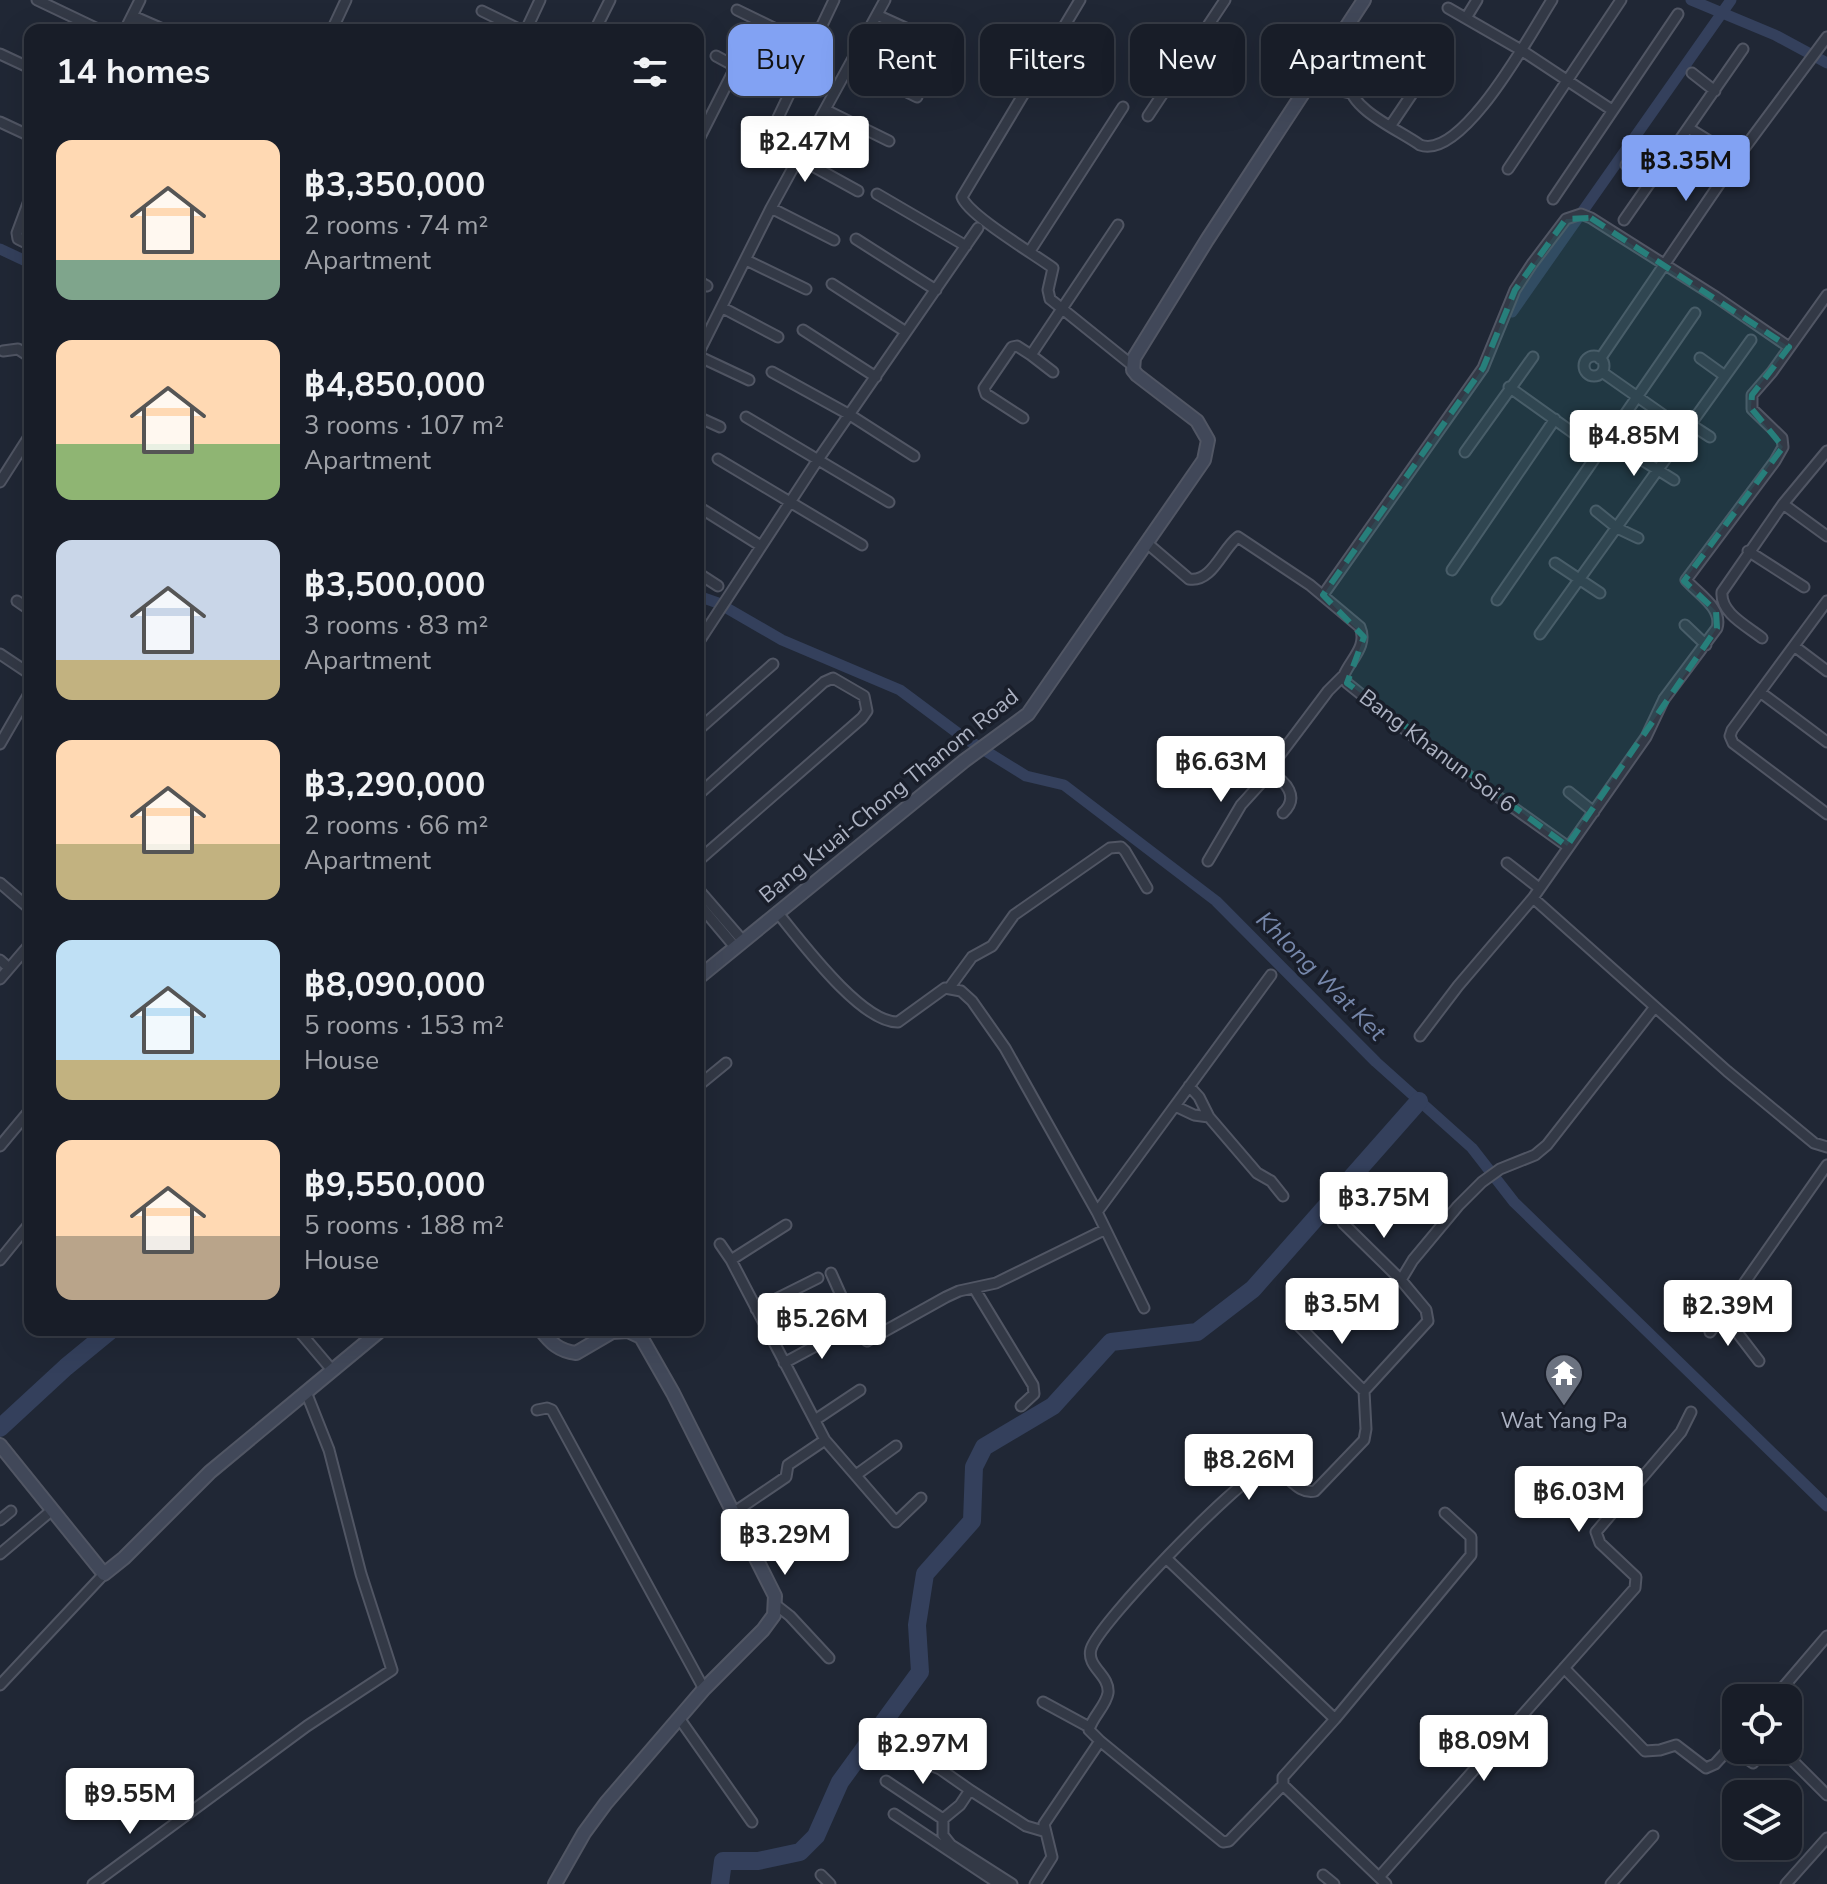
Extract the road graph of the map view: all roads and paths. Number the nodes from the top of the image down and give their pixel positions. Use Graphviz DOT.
graph roads {
  1 [pos="37,0"];
  2 [pos="140,0"];
  3 [pos="346,0"];
  4 [pos="540,0"];
  5 [pos="610,0"];
  6 [pos="834,0"];
  7 [pos="885,0"];
  8 [pos="1080,0"];
  9 [pos="1225,0"];
  10 [pos="1364,0"];
  11 [pos="1477,0"];
  12 [pos="1552,0"];
  13 [pos="1621,0"];
  14 [pos="1448,8"];
  15 [pos="737,10"];
  16 [pos="482,11"];
  17 [pos="1678,14"];
  18 [pos="877,15"];
  19 [pos="133,16"];
  20 [pos="1466,18"];
  21 [pos="87,24"];
  22 [pos="128,24"];
  23 [pos="151,24"];
  24 [pos="335,24"];
  25 [pos="511,24"];
  26 [pos="527,24"];
  27 [pos="598,24"];
  28 [pos="766,24"];
  29 [pos="823,24"];
  30 [pos="872,24"];
  31 [pos="897,24"];
  32 [pos="1348,24"];
  33 [pos="1827,37"];
  34 [pos="1743,49"];
  35 [pos="1521,50"];
  36 [pos="0,54"];
  37 [pos="716,56"];
  38 [pos="728,62"];
  39 [pos="24,65"];
  40 [pos="849,66"];
  41 [pos="1692,73"];
  42 [pos="1568,81"];
  43 [pos="728,82"];
  44 [pos="1715,91"];
  45 [pos="788,96"];
  46 [pos="1302,96"];
  47 [pos="1352,96"];
  48 [pos="1411,96"];
  49 [pos="1123,107"];
  50 [pos="826,110"];
  51 [pos="1612,110"];
  52 [pos="1148,116"];
  53 [pos="0,122"];
  54 [pos="1391,125"];
  55 [pos="704,129"];
  56 [pos="1690,129"];
  57 [pos="24,133"];
  58 [pos="889,141"];
  59 [pos="765,145"];
  60 [pos="1737,158"];
  61 [pos="800,159"];
  62 [pos="1626,165"];
  63 [pos="1508,169"];
  64 [pos="1650,183"];
  65 [pos="858,191"];
  66 [pos="877,194"];
  67 [pos="1553,199"];
  68 [pos="771,208"];
  69 [pos="24,214"];
  70 [pos="1624,220"];
  71 [pos="1118,225"];
  72 [pos="978,228"];
  73 [pos="856,239"];
  74 [pos="834,240"];
  75 [pos="24,242"];
  76 [pos="966,246"];
  77 [pos="1030,251"];
  78 [pos="746,260"];
  79 [pos="1664,265"];
  80 [pos="832,284"];
  81 [pos="806,289"];
  82 [pos="936,290"];
  83 [pos="1827,295"];
  84 [pos="723,308"];
  85 [pos="1063,309"];
  86 [pos="1695,313"];
  87 [pos="803,330"];
  88 [pos="906,332"];
  89 [pos="778,337"];
  90 [pos="1751,340"];
  91 [pos="704,344"];
  92 [pos="1789,347"];
  93 [pos="3,351"];
  94 [pos="24,353"];
  95 [pos="1031,355"];
  96 [pos="1533,357"];
  97 [pos="704,358"];
  98 [pos="1700,358"];
  99 [pos="1600,359"];
  100 [pos="1132,365"];
  101 [pos="772,372"];
  102 [pos="1053,372"];
  103 [pos="1602,372"];
  104 [pos="1725,376"];
  105 [pos="876,377"];
  106 [pos="749,380"];
  107 [pos="1509,387"];
  108 [pos="1636,398"];
  109 [pos="850,415"];
  110 [pos="746,417"];
  111 [pos="1023,418"];
  112 [pos="1555,419"];
  113 [pos="704,420"];
  114 [pos="720,427"];
  115 [pos="1688,428"];
  116 [pos="1710,437"];
  117 [pos="24,444"];
  118 [pos="1827,451"];
  119 [pos="1465,452"];
  120 [pos="1600,452"];
  121 [pos="1634,455"];
  122 [pos="914,456"];
  123 [pos="718,459"];
  124 [pos="817,461"];
  125 [pos="1824,462"];
  126 [pos="1659,472"];
  127 [pos="1674,480"];
  128 [pos="0,482"];
  129 [pos="889,502"];
  130 [pos="790,503"];
  131 [pos="1783,504"];
  132 [pos="704,510"];
  133 [pos="1596,511"];
  134 [pos="1617,528"];
  135 [pos="1827,536"];
  136 [pos="1638,538"];
  137 [pos="1148,544"];
  138 [pos="862,545"];
  139 [pos="761,546"];
  140 [pos="1748,551"];
  141 [pos="1555,563"];
  142 [pos="1452,570"];
  143 [pos="704,577"];
  144 [pos="1579,581"];
  145 [pos="718,586"];
  146 [pos="1804,587"];
  147 [pos="1600,593"];
  148 [pos="1323,595"];
  149 [pos="1497,600"];
  150 [pos="17,601"];
  151 [pos="1827,601"];
  152 [pos="24,606"];
  153 [pos="1685,625"];
  154 [pos="704,634"];
  155 [pos="1540,634"];
  156 [pos="1762,638"];
  157 [pos="1706,645"];
  158 [pos="1794,646"];
  159 [pos="0,654"];
  160 [pos="773,664"];
  161 [pos="24,670"];
  162 [pos="1827,671"];
  163 [pos="1344,675"];
  164 [pos="1760,692"];
  165 [pos="24,703"];
  166 [pos="0,716"];
  167 [pos="12,724"];
  168 [pos="704,725"];
  169 [pos="1827,742"];
  170 [pos="0,744"];
  171 [pos="1270,773"];
  172 [pos="704,790"];
  173 [pos="1569,792"];
  174 [pos="1594,812"];
  175 [pos="1283,813"];
  176 [pos="1827,814"];
  177 [pos="1567,846"];
  178 [pos="704,856"];
  179 [pos="1208,861"];
  180 [pos="1507,863"];
  181 [pos="0,883"];
  182 [pos="1147,888"];
  183 [pos="1539,888"];
  184 [pos="704,897"];
  185 [pos="1533,898"];
  186 [pos="24,904"];
  187 [pos="704,909"];
  188 [pos="777,912"];
  189 [pos="739,944"];
  190 [pos="24,951"];
  191 [pos="0,960"];
  192 [pos="9,968"];
  193 [pos="704,973"];
  194 [pos="1271,975"];
  195 [pos="0,979"];
  196 [pos="950,987"];
  197 [pos="1654,1008"];
  198 [pos="1420,1036"];
  199 [pos="726,1063"];
  200 [pos="704,1081"];
  201 [pos="1189,1086"];
  202 [pos="1175,1106"];
  203 [pos="24,1117"];
  204 [pos="1209,1117"];
  205 [pos="0,1146"];
  206 [pos="1827,1147"];
  207 [pos="1827,1165"];
  208 [pos="1283,1196"];
  209 [pos="1097,1212"];
  210 [pos="1343,1223"];
  211 [pos="786,1225"];
  212 [pos="24,1230"];
  213 [pos="1104,1230"];
  214 [pos="720,1244"];
  215 [pos="0,1260"];
  216 [pos="731,1260"];
  217 [pos="831,1273"];
  218 [pos="818,1278"];
  219 [pos="1401,1280"];
  220 [pos="974,1288"];
  221 [pos="1144,1308"];
  222 [pos="756,1309"];
  223 [pos="1723,1314"];
  224 [pos="1298,1325"];
  225 [pos="845,1330"];
  226 [pos="1710,1332"];
  227 [pos="303,1336"];
  228 [pos="374,1336"];
  229 [pos="546,1336"];
  230 [pos="605,1336"];
  231 [pos="639,1336"];
  232 [pos="1759,1361"];
  233 [pos="784,1363"];
  234 [pos="332,1370"];
  235 [pos="860,1390"];
  236 [pos="1364,1391"];
  237 [pos="306,1392"];
  238 [pos="1021,1406"];
  239 [pos="537,1410"];
  240 [pos="1691,1412"];
  241 [pos="815,1420"];
  242 [pos="825,1440"];
  243 [pos="0,1445"];
  244 [pos="896,1446"];
  245 [pos="856,1475"];
  246 [pos="921,1498"];
  247 [pos="11,1511"];
  248 [pos="51,1511"];
  249 [pos="733,1513"];
  250 [pos="1445,1513"];
  251 [pos="0,1520"];
  252 [pos="0,1554"];
  253 [pos="1167,1559"];
  254 [pos="104,1574"];
  255 [pos="776,1605"];
  256 [pos="1827,1636"];
  257 [pos="829,1658"];
  258 [pos="1564,1668"];
  259 [pos="1786,1684"];
  260 [pos="0,1685"];
  261 [pos="704,1689"];
  262 [pos="1043,1702"];
  263 [pos="679,1718"];
  264 [pos="1335,1719"];
  265 [pos="1089,1727"];
  266 [pos="1100,1741"];
  267 [pos="1722,1756"];
  268 [pos="917,1760"];
  269 [pos="1796,1764"];
  270 [pos="886,1781"];
  271 [pos="1283,1785"];
  272 [pos="970,1790"];
  273 [pos="1827,1795"];
  274 [pos="894,1814"];
  275 [pos="943,1819"];
  276 [pos="752,1822"];
  277 [pos="1043,1831"];
  278 [pos="1653,1836"];
  279 [pos="1827,1838"];
  280 [pos="821,1875"];
  281 [pos="1323,1875"];
  282 [pos="1383,1880"];
  283 [pos="93,1884"];
  284 [pos="555,1884"];
  285 [pos="830,1884"];
  286 [pos="999,1884"];
  287 [pos="1012,1884"];
  288 [pos="1035,1884"];
  289 [pos="1334,1884"];
  290 [pos="1611,1884"];
  291 [pos="1786,1884"];
  1 -- 21 [label="street"];
  2 -- 19 [label="street"];
  3 -- 24 [label="street"];
  4 -- 26 [label="street"];
  5 -- 27 [label="street"];
  6 -- 29 [label="street"];
  7 -- 18 [label="street"];
  8 -- 77 [label="street"];
  9 -- 52 [label="street"];
  10 -- 32 [label="street"];
  11 -- 20 [label="street"];
  12 -- 35 [label="street"];
  13 -- 42 [label="street"];
  14 -- 20 [label="street"];
  15 -- 28 [label="street"];
  16 -- 25 [label="street"];
  17 -- 51 [label="street"];
  18 -- 30 [label="street"];
  18 -- 31 [label="street"];
  19 -- 22 [label="street"];
  19 -- 23 [label="street"];
  20 -- 35 [label="street"];
  33 -- 60 [label="street"];
  34 -- 44 [label="street"];
  35 -- 42 [label="street"];
  35 -- 54 [label="street"];
  36 -- 39 [label="street"];
  37 -- 38 [label="street"];
  40 -- 50 [label="street"];
  41 -- 44 [label="street"];
  42 -- 51 [label="street"];
  42 -- 63 [label="street"];
  43 -- 55 [label="street"];
  44 -- 56 [label="street"];
  45 -- 59 [label="street"];
  46 -- 100 [label="street"];
  47 -- 54 [label="street"];
  48 -- 54 [label="street"];
  49 -- 77 [label="street"];
  50 -- 58 [label="street"];
  50 -- 61 [label="street"];
  51 -- 67 [label="street"];
  53 -- 57 [label="street"];
  56 -- 60 [label="street"];
  56 -- 64 [label="street"];
  60 -- 79 [label="street"];
  61 -- 65 [label="street"];
  61 -- 68 [label="street"];
  62 -- 64 [label="street"];
  64 -- 70 [label="street"];
  66 -- 76 [label="street"];
  68 -- 74 [label="street"];
  68 -- 78 [label="street"];
  69 -- 75 [label="street"];
  71 -- 85 [label="street"];
  72 -- 76 [label="street"];
  73 -- 82 [label="street"];
  76 -- 82 [label="street"];
  77 -- 85 [label="street"];
  78 -- 81 [label="street"];
  78 -- 84 [label="street"];
  79 -- 92 [label="street"];
  79 -- 99 [label="street"];
  79 -- 148 [label="street"];
  80 -- 88 [label="street"];
  82 -- 88 [label="street"];
  83 -- 92 [label="street"];
  84 -- 89 [label="street"];
  84 -- 91 [label="street"];
  85 -- 95 [label="street"];
  85 -- 100 [label="street"];
  86 -- 108 [label="street"];
  87 -- 105 [label="street"];
  88 -- 105 [label="street"];
  90 -- 104 [label="street"];
  92 -- 157 [label="street"];
  93 -- 94 [label="street"];
  95 -- 102 [label="street"];
  95 -- 111 [label="street"];
  96 -- 107 [label="street"];
  97 -- 106 [label="street"];
  98 -- 104 [label="street"];
  99 -- 103 [label="street"];
  99 -- 103 [label="street"];
  100 -- 137 [label="street, Bang Kruai-Chong Thanom Road"];
  101 -- 109 [label="street"];
  103 -- 108 [label="street"];
  104 -- 115 [label="street"];
  105 -- 109 [label="street"];
  107 -- 112 [label="street"];
  107 -- 119 [label="street"];
  108 -- 115 [label="street"];
  108 -- 120 [label="street"];
  109 -- 122 [label="street"];
  109 -- 124 [label="street"];
  110 -- 124 [label="street"];
  112 -- 120 [label="street"];
  112 -- 142 [label="street"];
  113 -- 114 [label="street"];
  115 -- 116 [label="street"];
  115 -- 126 [label="street"];
  117 -- 128 [label="street"];
  118 -- 125 [label="street"];
  120 -- 149 [label="street"];
  121 -- 126 [label="street"];
  123 -- 130 [label="street"];
  124 -- 129 [label="street"];
  124 -- 130 [label="street"];
  125 -- 131 [label="street"];
  126 -- 127 [label="street"];
  126 -- 134 [label="street"];
  130 -- 138 [label="street"];
  130 -- 139 [label="street"];
  131 -- 135 [label="street"];
  131 -- 140 [label="street"];
  132 -- 139 [label="street"];
  133 -- 134 [label="street"];
  134 -- 136 [label="street"];
  134 -- 144 [label="street"];
  137 -- 148 [label="street, Bang Khanun Soi 6"];
  137 -- 188 [label="street, Bang Kruai-Chong Thanom Road"];
  139 -- 154 [label="street"];
  140 -- 146 [label="street"];
  140 -- 156 [label="street"];
  141 -- 144 [label="street"];
  143 -- 145 [label="street"];
  144 -- 147 [label="street"];
  144 -- 155 [label="street"];
  148 -- 163 [label="street, Bang Khanun Soi 6"];
  150 -- 152 [label="street"];
  151 -- 158 [label="street"];
  153 -- 157 [label="street"];
  157 -- 174 [label="street"];
  158 -- 162 [label="street"];
  158 -- 164 [label="street"];
  159 -- 161 [label="street"];
  160 -- 168 [label="street"];
  163 -- 171 [label="street"];
  163 -- 177 [label="street, Bang Khanun Soi 6"];
  164 -- 169 [label="street"];
  164 -- 176 [label="street"];
  165 -- 167 [label="street"];
  166 -- 167 [label="street"];
  167 -- 170 [label="street"];
  171 -- 175 [label="street"];
  171 -- 179 [label="street"];
  172 -- 178 [label="street"];
  173 -- 174 [label="street"];
  174 -- 177 [label="street"];
  177 -- 183 [label="street"];
  180 -- 183 [label="street"];
  181 -- 186 [label="street"];
  182 -- 196 [label="street"];
  183 -- 185 [label="street"];
  184 -- 189 [label="street"];
  185 -- 197 [label="street"];
  185 -- 198 [label="street"];
  187 -- 189 [label="street"];
  188 -- 189 [label="street, Bang Kruai-Chong Thanom Road"];
  188 -- 196 [label="street"];
  189 -- 193 [label="street, Bang Kruai-Chong Thanom Road"];
  190 -- 192 [label="street"];
  191 -- 192 [label="street"];
  192 -- 195 [label="street"];
  194 -- 201 [label="street"];
  196 -- 209 [label="street"];
  197 -- 206 [label="street"];
  197 -- 219 [label="street"];
  199 -- 200 [label="street"];
  201 -- 202 [label="street"];
  201 -- 204 [label="street"];
  202 -- 204 [label="street"];
  202 -- 209 [label="street"];
  203 -- 205 [label="street"];
  204 -- 208 [label="street"];
  207 -- 223 [label="street"];
  209 -- 213 [label="street"];
  210 -- 219 [label="street"];
  211 -- 216 [label="street"];
  212 -- 215 [label="street"];
  213 -- 220 [label="street"];
  213 -- 221 [label="street"];
  214 -- 216 [label="street"];
  216 -- 222 [label="street"];
  217 -- 220 [label="street"];
  218 -- 222 [label="street"];
  219 -- 236 [label="street"];
  220 -- 238 [label="street"];
  222 -- 233 [label="street"];
  223 -- 226 [label="street"];
  223 -- 232 [label="street"];
  224 -- 236 [label="street"];
  225 -- 233 [label="street"];
  227 -- 234 [label="street"];
  228 -- 234 [label="street"];
  229 -- 230 [label="street"];
  231 -- 249 [label="street"];
  233 -- 241 [label="street"];
  234 -- 237 [label="street"];
  235 -- 241 [label="street"];
  236 -- 253 [label="street"];
  237 -- 254 [label="street"];
  237 -- 283 [label="street"];
  239 -- 261 [label="street"];
  240 -- 258 [label="street"];
  241 -- 242 [label="street"];
  242 -- 245 [label="street"];
  242 -- 249 [label="street"];
  243 -- 248 [label="street"];
  244 -- 245 [label="street"];
  245 -- 246 [label="street"];
  247 -- 251 [label="street"];
  248 -- 252 [label="street"];
  248 -- 254 [label="street"];
  249 -- 255 [label="street"];
  250 -- 264 [label="street"];
  253 -- 264 [label="street"];
  253 -- 265 [label="street"];
  254 -- 260 [label="street"];
  255 -- 257 [label="street"];
  255 -- 261 [label="street"];
  256 -- 259 [label="street"];
  258 -- 267 [label="street"];
  258 -- 282 [label="street"];
  261 -- 263 [label="street"];
  262 -- 265 [label="street"];
  263 -- 276 [label="street"];
  263 -- 284 [label="street"];
  264 -- 271 [label="street"];
  265 -- 266 [label="street"];
  266 -- 271 [label="street"];
  266 -- 277 [label="street"];
  268 -- 272 [label="street"];
  269 -- 273 [label="street"];
  270 -- 275 [label="street"];
  271 -- 282 [label="street"];
  272 -- 275 [label="street"];
  272 -- 277 [label="street"];
  274 -- 286 [label="street"];
  275 -- 287 [label="street"];
  277 -- 288 [label="street"];
  278 -- 290 [label="street"];
  279 -- 291 [label="street"];
  280 -- 285 [label="street"];
  281 -- 289 [label="street"];
}
